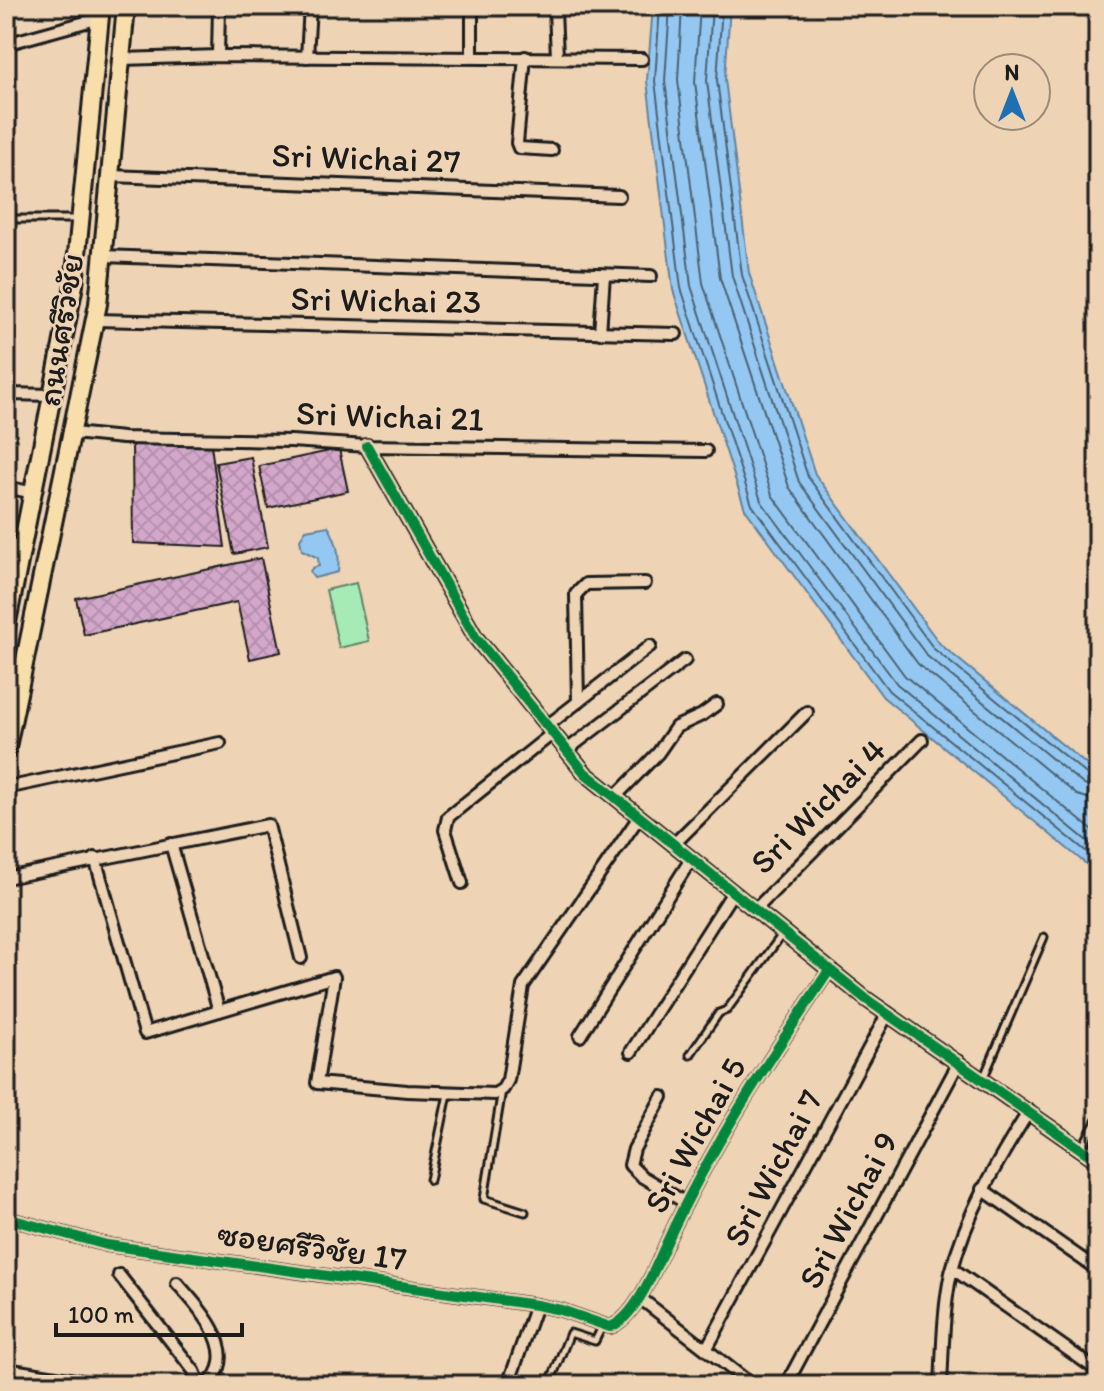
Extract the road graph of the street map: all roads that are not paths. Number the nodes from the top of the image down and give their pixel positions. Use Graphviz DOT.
graph roads {
  1 [pos="126,6"];
  2 [pos="219,6"];
  3 [pos="310,6"];
  4 [pos="472,7"];
  5 [pos="555,10"];
  6 [pos="101,12"];
  7 [pos="6,44"];
  8 [pos="218,56"];
  9 [pos="307,57"];
  10 [pos="472,57"];
  11 [pos="525,57"];
  12 [pos="557,57"];
  13 [pos="122,59"];
  14 [pos="642,59"];
  15 [pos="552,150"];
  16 [pos="111,176"];
  17 [pos="619,196"];
  18 [pos="10,219"];
  19 [pos="81,219"];
  20 [pos="103,256"];
  21 [pos="604,275"];
  22 [pos="651,276"];
  23 [pos="95,320"];
  24 [pos="600,333"];
  25 [pos="676,334"];
  26 [pos="6,394"];
  27 [pos="54,395"];
  28 [pos="73,433"];
  29 [pos="367,446"];
  30 [pos="706,451"];
  31 [pos="6,487"];
  32 [pos="34,493"];
  33 [pos="14,546"];
  34 [pos="645,583"];
  35 [pos="32,615"];
  36 [pos="8,619"];
  37 [pos="650,646"];
  38 [pos="685,660"];
  39 [pos="578,702"];
  40 [pos="717,704"];
  41 [pos="807,712"];
  42 [pos="9,720"];
  43 [pos="550,730"];
  44 [pos="922,740"];
  45 [pos="220,743"];
  46 [pos="567,750"];
  47 [pos="6,752"];
  48 [pos="6,788"];
  49 [pos="615,797"];
  50 [pos="639,817"];
  51 [pos="171,844"];
  52 [pos="673,845"];
  53 [pos="95,858"];
  54 [pos="691,859"];
  55 [pos="6,878"];
  56 [pos="462,883"];
  57 [pos="733,892"];
  58 [pos="755,910"];
  59 [pos="783,933"];
  60 [pos="1044,937"];
  61 [pos="301,958"];
  62 [pos="830,969"];
  63 [pos="219,1011"];
  64 [pos="888,1013"];
  65 [pos="580,1036"];
  66 [pos="631,1052"];
  67 [pos="690,1055"];
  68 [pos="959,1062"];
  69 [pos="983,1079"];
  70 [pos="503,1089"];
  71 [pos="448,1093"];
  72 [pos="662,1097"];
  73 [pos="1029,1111"];
  74 [pos="1098,1120"];
  75 [pos="1081,1149"];
  76 [pos="1098,1161"];
  77 [pos="430,1180"];
  78 [pos="982,1189"];
  79 [pos="686,1203"];
  80 [pos="525,1212"];
  81 [pos="6,1218"];
  82 [pos="953,1269"];
  83 [pos="1098,1270"];
  84 [pos="119,1275"];
  85 [pos="177,1283"];
  86 [pos="640,1298"];
  87 [pos="536,1305"];
  88 [pos="607,1326"];
  89 [pos="707,1348"];
  90 [pos="6,1369"];
  91 [pos="1098,1371"];
  92 [pos="106,1385"];
  93 [pos="200,1385"];
  94 [pos="207,1385"];
  95 [pos="508,1385"];
  96 [pos="549,1385"];
  97 [pos="752,1385"];
  98 [pos="786,1385"];
  99 [pos="941,1385"];
  1 -- 13 [label="main road, ถนนศรีวิชัย"];
  2 -- 8 [label="street"];
  3 -- 9 [label="street"];
  4 -- 10 [label="street"];
  5 -- 12 [label="street"];
  6 -- 7 [label="street"];
  6 -- 19 [label="main road, ถนนศรีวิชัย"];
  8 -- 9 [label="street"];
  8 -- 13 [label="street"];
  9 -- 10 [label="street"];
  10 -- 11 [label="street"];
  11 -- 12 [label="street"];
  11 -- 15 [label="street"];
  12 -- 14 [label="street"];
  13 -- 16 [label="main road, ถนนศรีวิชัย"];
  16 -- 17 [label="street, Sri Wichai 27"];
  16 -- 20 [label="main road, ถนนศรีวิชัย"];
  18 -- 19 [label="lane"];
  19 -- 27 [label="main road, ถนนศรีวิชัย"];
  20 -- 21 [label="street"];
  20 -- 23 [label="main road, ถนนศรีวิชัย"];
  21 -- 22 [label="street"];
  21 -- 24 [label="street"];
  23 -- 24 [label="street, Sri Wichai 23"];
  23 -- 28 [label="main road, ถนนศรีวิชัย"];
  24 -- 25 [label="street, Sri Wichai 23"];
  26 -- 27 [label="street"];
  27 -- 32 [label="main road, ถนนศรีวิชัย"];
  28 -- 29 [label="street, Sri Wichai 21"];
  28 -- 35 [label="main road, ถนนศรีวิชัย"];
  29 -- 30 [label="street, Sri Wichai 21"];
  29 -- 43 [label="street"];
  31 -- 32 [label="street"];
  32 -- 33 [label="main road, ถนนศรีวิชัย"];
  33 -- 36 [label="main road, ถนนศรีวิชัย"];
  34 -- 39 [label="street"];
  35 -- 36 [label="main road"];
  35 -- 42 [label="main road, ถนนศรีวิชัย"];
  37 -- 39 [label="street"];
  38 -- 46 [label="street"];
  39 -- 43 [label="street"];
  40 -- 49 [label="street"];
  41 -- 52 [label="street"];
  42 -- 47 [label="main road, ถนนศรีวิชัย"];
  43 -- 46 [label="street"];
  43 -- 56 [label="street"];
  44 -- 58 [label="street, Sri Wichai 4"];
  45 -- 48 [label="street"];
  46 -- 49 [label="street"];
  49 -- 50 [label="street"];
  50 -- 52 [label="street"];
  50 -- 70 [label="street"];
  51 -- 53 [label="street"];
  51 -- 61 [label="street"];
  51 -- 63 [label="street"];
  52 -- 54 [label="street"];
  53 -- 55 [label="street"];
  53 -- 63 [label="street"];
  54 -- 57 [label="street"];
  54 -- 65 [label="street"];
  57 -- 58 [label="street"];
  57 -- 66 [label="street"];
  58 -- 59 [label="street"];
  59 -- 62 [label="street"];
  59 -- 67 [label="lane"];
  60 -- 69 [label="lane"];
  62 -- 64 [label="street"];
  62 -- 79 [label="street, Sri Wichai 5"];
  63 -- 71 [label="street"];
  64 -- 68 [label="street"];
  64 -- 89 [label="street, Sri Wichai 7"];
  68 -- 69 [label="street"];
  68 -- 98 [label="street, Sri Wichai 9"];
  69 -- 73 [label="street"];
  70 -- 71 [label="street"];
  70 -- 80 [label="lane"];
  71 -- 77 [label="lane"];
  72 -- 79 [label="street"];
  73 -- 75 [label="street"];
  73 -- 78 [label="street"];
  74 -- 75 [label="lane"];
  75 -- 76 [label="street"];
  78 -- 82 [label="street"];
  78 -- 83 [label="street"];
  79 -- 86 [label="street, Sri Wichai 5"];
  81 -- 87 [label="street, ซอยศรีวิชัย 17"];
  82 -- 91 [label="street"];
  82 -- 99 [label="street"];
  84 -- 93 [label="street"];
  85 -- 94 [label="street"];
  86 -- 88 [label="street, Sri Wichai 5"];
  86 -- 89 [label="street"];
  87 -- 88 [label="street, ซอยศรีวิชัย 17"];
  87 -- 95 [label="street"];
  88 -- 96 [label="lane"];
  89 -- 97 [label="street"];
  90 -- 92 [label="street"];
}
